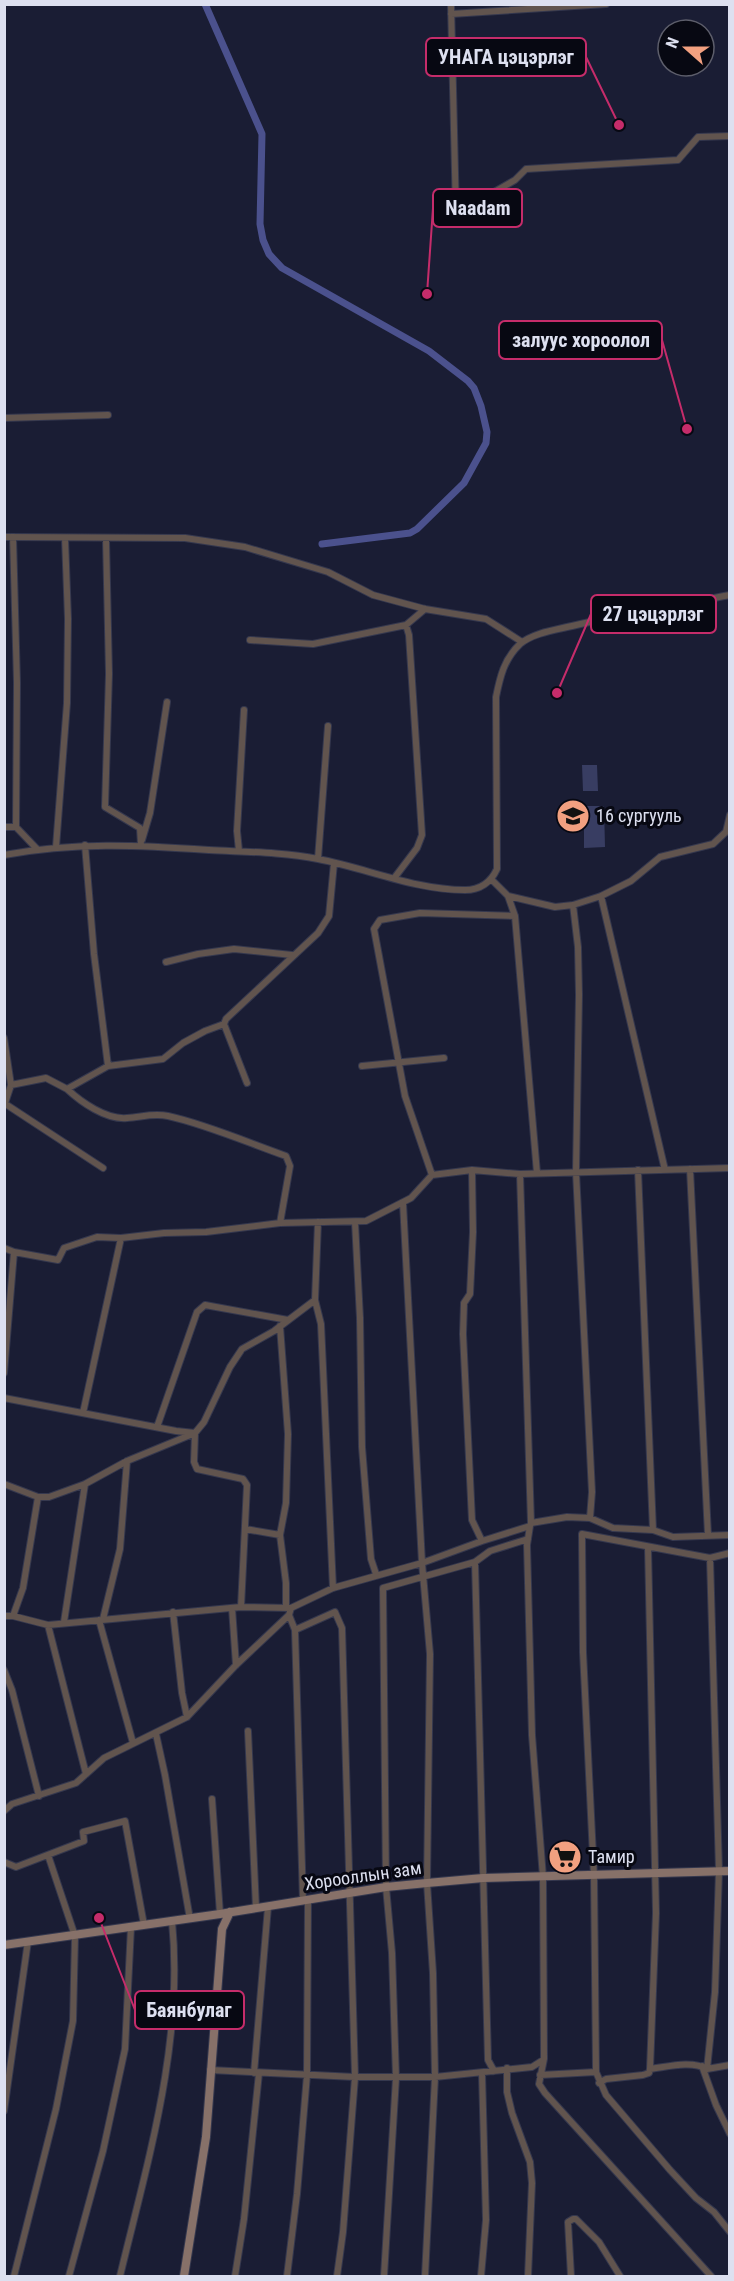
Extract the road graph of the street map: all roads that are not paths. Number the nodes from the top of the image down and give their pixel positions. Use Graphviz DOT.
graph roads {
  1 [pos="451,4"];
  2 [pos="606,4"];
  3 [pos="451,14"];
  4 [pos="729,136"];
  5 [pos="108,415"];
  6 [pos="4,418"];
  7 [pos="4,537"];
  8 [pos="13,537"];
  9 [pos="65,538"];
  10 [pos="106,539"];
  11 [pos="729,595"];
  12 [pos="425,609"];
  13 [pos="406,625"];
  14 [pos="250,640"];
  15 [pos="522,642"];
  16 [pos="167,702"];
  17 [pos="244,710"];
  18 [pos="328,726"];
  19 [pos="729,815"];
  20 [pos="4,827"];
  21 [pos="16,827"];
  22 [pos="728,830"];
  23 [pos="85,845"];
  24 [pos="141,845"];
  25 [pos="56,846"];
  26 [pos="37,849"];
  27 [pos="239,851"];
  28 [pos="4,855"];
  29 [pos="318,859"];
  30 [pos="334,863"];
  31 [pos="395,878"];
  32 [pos="492,880"];
  33 [pos="508,896"];
  34 [pos="601,896"];
  35 [pos="573,905"];
  36 [pos="515,916"];
  37 [pos="292,955"];
  38 [pos="166,962"];
  39 [pos="224,1024"];
  40 [pos="4,1038"];
  41 [pos="444,1058"];
  42 [pos="398,1062"];
  43 [pos="108,1066"];
  44 [pos="362,1066"];
  45 [pos="247,1083"];
  46 [pos="11,1085"];
  47 [pos="67,1089"];
  48 [pos="5,1103"];
  49 [pos="103,1168"];
  50 [pos="729,1168"];
  51 [pos="690,1169"];
  52 [pos="472,1170"];
  53 [pos="638,1170"];
  54 [pos="664,1170"];
  55 [pos="576,1172"];
  56 [pos="537,1173"];
  57 [pos="520,1174"];
  58 [pos="432,1175"];
  59 [pos="404,1203"];
  60 [pos="318,1222"];
  61 [pos="355,1222"];
  62 [pos="280,1223"];
  63 [pos="121,1238"];
  64 [pos="4,1248"];
  65 [pos="14,1252"];
  66 [pos="315,1300"];
  67 [pos="288,1320"];
  68 [pos="280,1326"];
  69 [pos="4,1373"];
  70 [pos="4,1398"];
  71 [pos="83,1413"];
  72 [pos="157,1427"];
  73 [pos="195,1432"];
  74 [pos="128,1461"];
  75 [pos="4,1484"];
  76 [pos="84,1484"];
  77 [pos="38,1497"];
  78 [pos="590,1518"];
  79 [pos="530,1524"];
  80 [pos="245,1529"];
  81 [pos="653,1530"];
  82 [pos="280,1535"];
  83 [pos="708,1535"];
  84 [pos="729,1535"];
  85 [pos="528,1539"];
  86 [pos="482,1541"];
  87 [pos="648,1547"];
  88 [pos="729,1553"];
  89 [pos="710,1558"];
  90 [pos="476,1562"];
  91 [pos="422,1563"];
  92 [pos="376,1574"];
  93 [pos="423,1578"];
  94 [pos="333,1588"];
  95 [pos="241,1607"];
  96 [pos="288,1607"];
  97 [pos="232,1608"];
  98 [pos="173,1612"];
  99 [pos="289,1615"];
  100 [pos="4,1616"];
  101 [pos="13,1616"];
  102 [pos="101,1619"];
  103 [pos="64,1622"];
  104 [pos="48,1624"];
  105 [pos="295,1630"];
  106 [pos="236,1665"];
  107 [pos="4,1670"];
  108 [pos="187,1717"];
  109 [pos="248,1731"];
  110 [pos="156,1734"];
  111 [pos="133,1743"];
  112 [pos="86,1774"];
  113 [pos="39,1796"];
  114 [pos="212,1799"];
  115 [pos="4,1810"];
  116 [pos="48,1855"];
  117 [pos="4,1862"];
  118 [pos="720,1871"];
  119 [pos="729,1871"];
  120 [pos="655,1874"];
  121 [pos="594,1876"];
  122 [pos="543,1877"];
  123 [pos="483,1878"];
  124 [pos="427,1883"];
  125 [pos="386,1887"];
  126 [pos="348,1894"];
  127 [pos="306,1900"];
  128 [pos="267,1907"];
  129 [pos="256,1908"];
  130 [pos="230,1912"];
  131 [pos="220,1914"];
  132 [pos="190,1919"];
  133 [pos="172,1921"];
  134 [pos="144,1925"];
  135 [pos="130,1927"];
  136 [pos="75,1936"];
  137 [pos="28,1941"];
  138 [pos="4,1945"];
  139 [pos="544,2059"];
  140 [pos="729,2065"];
  141 [pos="507,2068"];
  142 [pos="704,2068"];
  143 [pos="650,2069"];
  144 [pos="210,2070"];
  145 [pos="494,2071"];
  146 [pos="596,2072"];
  147 [pos="256,2073"];
  148 [pos="482,2073"];
  149 [pos="307,2075"];
  150 [pos="540,2075"];
  151 [pos="355,2077"];
  152 [pos="435,2077"];
  153 [pos="396,2078"];
  154 [pos="599,2083"];
  155 [pos="4,2111"];
  156 [pos="729,2134"];
  157 [pos="729,2232"];
  158 [pos="14,2277"];
  159 [pos="69,2277"];
  160 [pos="120,2277"];
  161 [pos="184,2277"];
  162 [pos="235,2277"];
  163 [pos="287,2277"];
  164 [pos="338,2277"];
  165 [pos="384,2277"];
  166 [pos="425,2277"];
  167 [pos="481,2277"];
  168 [pos="528,2277"];
  169 [pos="572,2277"];
  170 [pos="620,2277"];
  171 [pos="711,2277"];
  1 -- 3 [label="street"];
  2 -- 3 [label="street"];
  3 -- 4 [label="street"];
  5 -- 6 [label="street"];
  7 -- 8 [label="street"];
  8 -- 9 [label="street"];
  8 -- 21 [label="street"];
  9 -- 10 [label="street"];
  9 -- 25 [label="street"];
  10 -- 12 [label="street"];
  10 -- 24 [label="street"];
  11 -- 15 [label="street"];
  12 -- 13 [label="street"];
  12 -- 15 [label="street"];
  13 -- 14 [label="street"];
  13 -- 31 [label="street"];
  15 -- 32 [label="street"];
  16 -- 24 [label="street"];
  17 -- 27 [label="street"];
  18 -- 29 [label="street"];
  19 -- 22 [label="street"];
  20 -- 21 [label="street"];
  21 -- 26 [label="street"];
  22 -- 34 [label="street"];
  23 -- 24 [label="street"];
  23 -- 25 [label="street"];
  23 -- 43 [label="street"];
  24 -- 27 [label="street"];
  25 -- 26 [label="street"];
  26 -- 28 [label="street"];
  27 -- 29 [label="street"];
  29 -- 30 [label="street"];
  30 -- 31 [label="street"];
  30 -- 37 [label="street"];
  31 -- 32 [label="street"];
  32 -- 33 [label="street"];
  33 -- 35 [label="street"];
  33 -- 36 [label="street"];
  34 -- 35 [label="street"];
  34 -- 54 [label="street"];
  35 -- 55 [label="street"];
  36 -- 42 [label="street"];
  36 -- 56 [label="street"];
  37 -- 38 [label="street"];
  37 -- 39 [label="street"];
  39 -- 43 [label="street"];
  39 -- 45 [label="street"];
  40 -- 46 [label="street"];
  41 -- 42 [label="street"];
  42 -- 44 [label="street"];
  42 -- 58 [label="street"];
  43 -- 47 [label="street"];
  46 -- 47 [label="street"];
  46 -- 48 [label="street"];
  47 -- 62 [label="street"];
  48 -- 49 [label="street"];
  50 -- 51 [label="street"];
  51 -- 54 [label="street"];
  51 -- 83 [label="street"];
  52 -- 57 [label="street"];
  52 -- 58 [label="street"];
  52 -- 86 [label="street"];
  53 -- 54 [label="street"];
  53 -- 55 [label="street"];
  53 -- 81 [label="street"];
  55 -- 56 [label="street"];
  55 -- 78 [label="street"];
  56 -- 57 [label="street"];
  57 -- 79 [label="street"];
  58 -- 59 [label="street"];
  59 -- 61 [label="street"];
  59 -- 91 [label="street"];
  60 -- 61 [label="street"];
  60 -- 62 [label="street"];
  60 -- 66 [label="street"];
  61 -- 92 [label="street"];
  62 -- 63 [label="street"];
  63 -- 65 [label="street"];
  63 -- 71 [label="street"];
  64 -- 65 [label="street"];
  65 -- 69 [label="street"];
  66 -- 67 [label="street"];
  66 -- 94 [label="street"];
  67 -- 68 [label="street"];
  67 -- 72 [label="street"];
  68 -- 73 [label="street"];
  68 -- 82 [label="street"];
  70 -- 71 [label="street"];
  71 -- 72 [label="street"];
  72 -- 73 [label="street"];
  73 -- 74 [label="street"];
  73 -- 80 [label="street"];
  74 -- 76 [label="street"];
  74 -- 102 [label="street"];
  75 -- 77 [label="street"];
  76 -- 77 [label="street"];
  76 -- 103 [label="street"];
  77 -- 101 [label="street"];
  78 -- 79 [label="street"];
  78 -- 81 [label="street"];
  79 -- 85 [label="street"];
  79 -- 86 [label="street"];
  80 -- 82 [label="street"];
  80 -- 95 [label="street"];
  81 -- 83 [label="street"];
  82 -- 96 [label="street"];
  83 -- 84 [label="street"];
  85 -- 90 [label="street"];
  85 -- 122 [label="street"];
  86 -- 91 [label="street"];
  87 -- 89 [label="street"];
  87 -- 120 [label="street"];
  87 -- 121 [label="street"];
  88 -- 89 [label="street"];
  89 -- 118 [label="street"];
  90 -- 93 [label="street"];
  90 -- 123 [label="street"];
  91 -- 92 [label="street"];
  91 -- 93 [label="street"];
  92 -- 94 [label="street"];
  93 -- 124 [label="street"];
  93 -- 125 [label="street"];
  94 -- 96 [label="street"];
  95 -- 96 [label="street"];
  95 -- 97 [label="street"];
  96 -- 99 [label="street"];
  97 -- 98 [label="street"];
  97 -- 106 [label="street"];
  98 -- 102 [label="street"];
  98 -- 108 [label="street"];
  99 -- 105 [label="street"];
  99 -- 106 [label="street"];
  100 -- 101 [label="street"];
  101 -- 104 [label="street"];
  102 -- 103 [label="street"];
  102 -- 111 [label="street"];
  103 -- 104 [label="street"];
  104 -- 112 [label="street"];
  105 -- 126 [label="street"];
  105 -- 127 [label="street"];
  106 -- 108 [label="street"];
  107 -- 113 [label="street"];
  108 -- 110 [label="street"];
  109 -- 129 [label="street"];
  110 -- 111 [label="street"];
  110 -- 132 [label="street"];
  111 -- 112 [label="street"];
  112 -- 113 [label="street"];
  113 -- 115 [label="street"];
  114 -- 131 [label="street"];
  116 -- 117 [label="street"];
  116 -- 134 [label="street"];
  116 -- 136 [label="street"];
  118 -- 119 [label="street, Хорооллын зам"];
  118 -- 120 [label="street, Хорооллын зам"];
  118 -- 142 [label="street"];
  120 -- 121 [label="street, Хорооллын зам"];
  120 -- 143 [label="street"];
  121 -- 122 [label="street, Хорооллын зам"];
  121 -- 146 [label="street"];
  122 -- 123 [label="street, Хорооллын зам"];
  122 -- 139 [label="street"];
  123 -- 124 [label="street, Хорооллын зам"];
  123 -- 145 [label="street"];
  124 -- 125 [label="street, Хорооллын зам"];
  124 -- 152 [label="street"];
  125 -- 126 [label="street, Хорооллын зам"];
  125 -- 153 [label="street"];
  126 -- 127 [label="street, Хорооллын зам"];
  126 -- 151 [label="street"];
  127 -- 128 [label="street, Хорооллын зам"];
  127 -- 149 [label="street"];
  128 -- 129 [label="street, Хорооллын зам"];
  128 -- 147 [label="street"];
  129 -- 130 [label="street, Хорооллын зам"];
  130 -- 131 [label="street, Хорооллын зам"];
  130 -- 144 [label="street"];
  131 -- 132 [label="street, Хорооллын зам"];
  132 -- 133 [label="street, Хорооллын зам"];
  133 -- 134 [label="street, Хорооллын зам"];
  133 -- 160 [label="street"];
  134 -- 135 [label="street, Хорооллын зам"];
  135 -- 136 [label="street, Хорооллын зам"];
  135 -- 159 [label="street"];
  136 -- 137 [label="street, Хорооллын зам"];
  136 -- 158 [label="street"];
  137 -- 138 [label="street, Хорооллын зам"];
  137 -- 155 [label="street"];
  139 -- 141 [label="street"];
  139 -- 150 [label="street"];
  140 -- 142 [label="street"];
  141 -- 145 [label="street"];
  141 -- 168 [label="street"];
  142 -- 143 [label="street"];
  142 -- 156 [label="street"];
  143 -- 154 [label="street"];
  144 -- 147 [label="street"];
  144 -- 161 [label="street"];
  145 -- 148 [label="street"];
  146 -- 150 [label="street"];
  146 -- 154 [label="street"];
  147 -- 149 [label="street"];
  147 -- 162 [label="street"];
  148 -- 152 [label="street"];
  148 -- 167 [label="street"];
  149 -- 151 [label="street"];
  149 -- 163 [label="street"];
  150 -- 171 [label="street"];
  151 -- 153 [label="street"];
  151 -- 164 [label="street"];
  152 -- 153 [label="street"];
  152 -- 166 [label="street"];
  153 -- 165 [label="street"];
  154 -- 157 [label="street"];
  169 -- 170 [label="street"];
}
